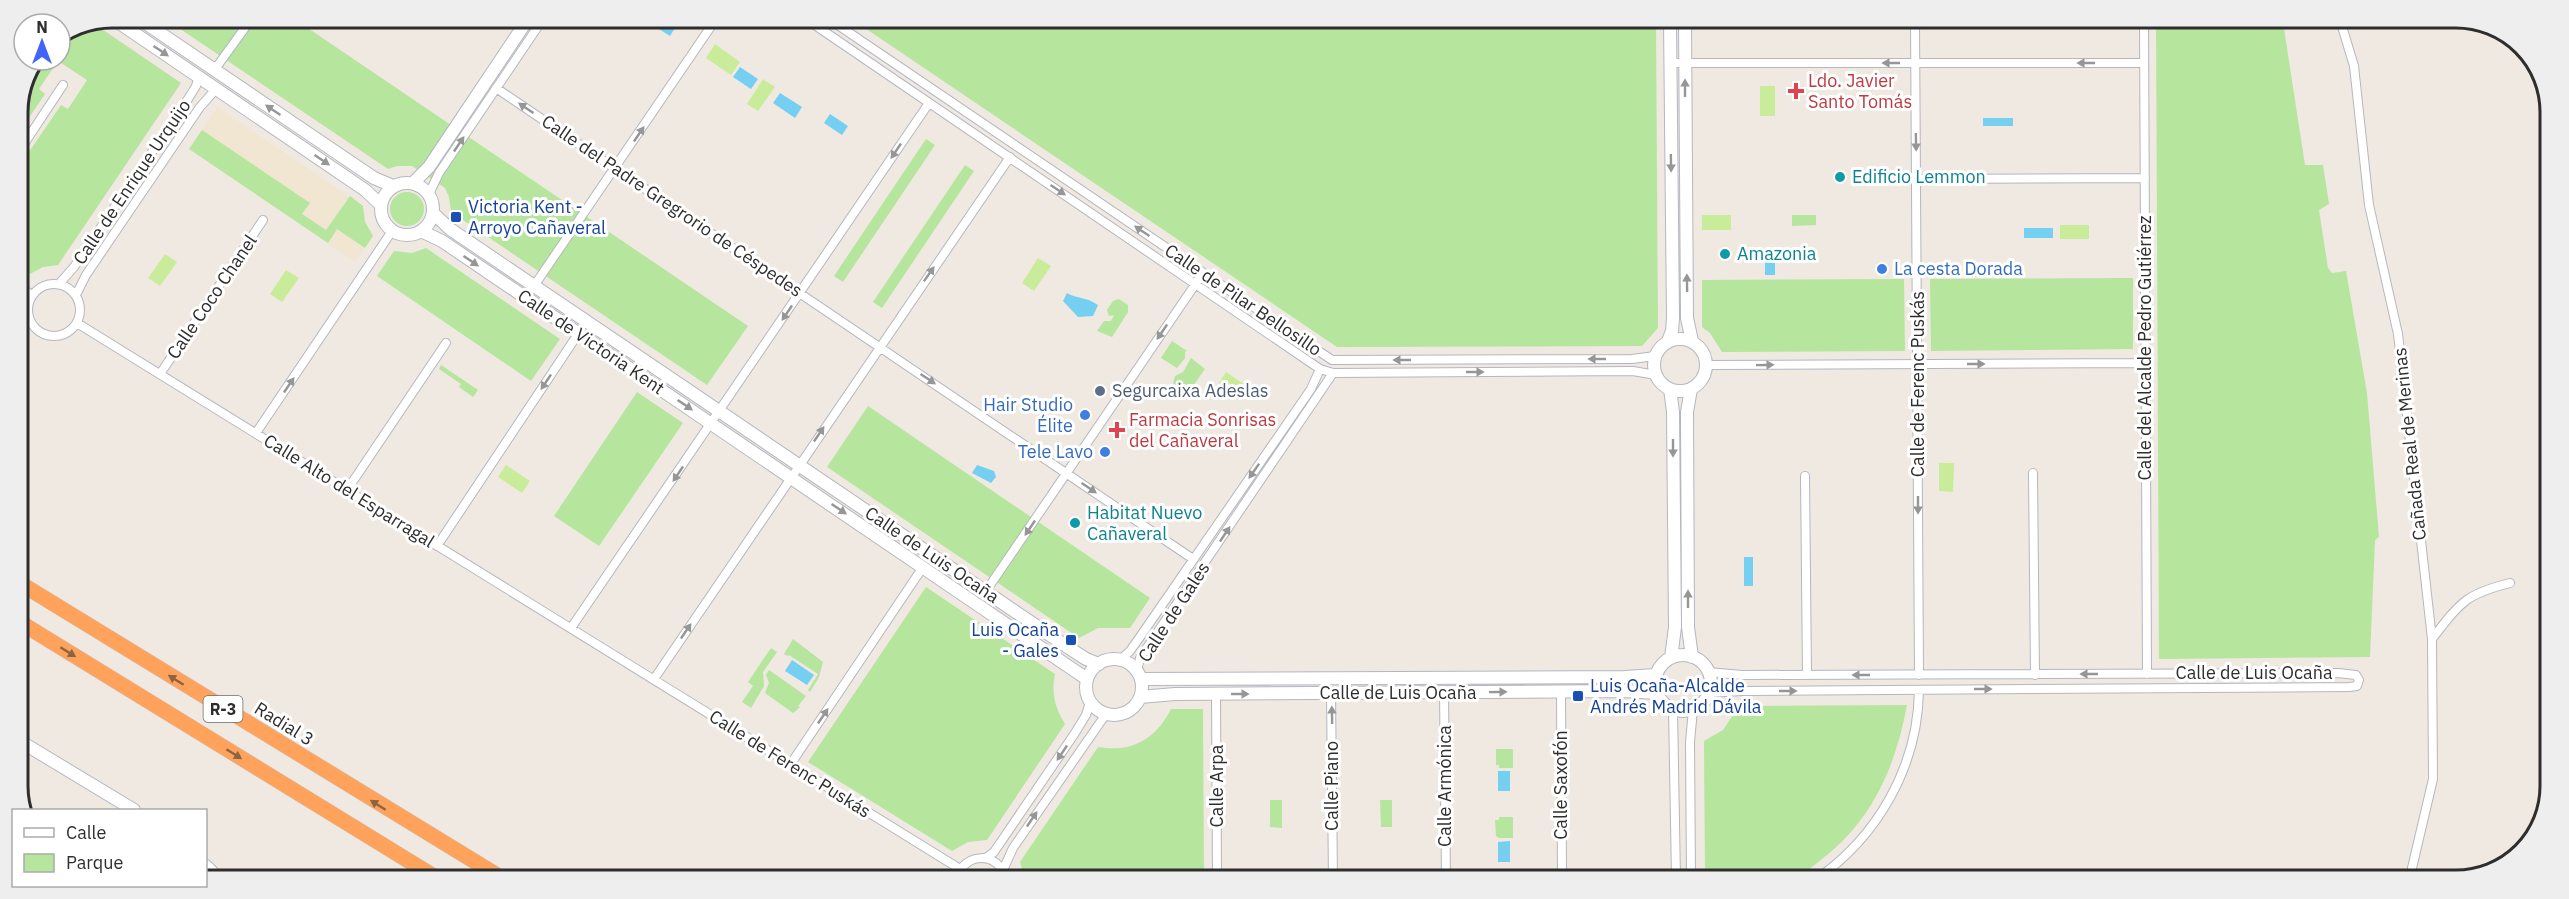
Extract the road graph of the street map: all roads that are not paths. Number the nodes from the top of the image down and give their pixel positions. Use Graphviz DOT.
graph roads {
  1 [pos="127,28"];
  2 [pos="152,28"];
  3 [pos="245,28"];
  4 [pos="522,28"];
  5 [pos="537,28"];
  6 [pos="710,28"];
  7 [pos="818,28"];
  8 [pos="841,28"];
  9 [pos="1670,28"];
  10 [pos="1685,28"];
  11 [pos="1915,28"];
  12 [pos="2144,28"];
  13 [pos="2343,28"];
  14 [pos="1915,62"];
  15 [pos="1670,63"];
  16 [pos="1685,63"];
  17 [pos="2145,63"];
  18 [pos="210,68"];
  19 [pos="199,76"];
  20 [pos="63,85"];
  21 [pos="217,88"];
  22 [pos="496,88"];
  23 [pos="929,103"];
  24 [pos="28,138"];
  25 [pos="1010,157"];
  26 [pos="615,169"];
  27 [pos="2145,178"];
  28 [pos="1916,179"];
  29 [pos="413,183"];
  30 [pos="393,186"];
  31 [pos="429,194"];
  32 [pos="381,205"];
  33 [pos="433,213"];
  34 [pos="263,220"];
  35 [pos="392,231"];
  36 [pos="421,231"];
  37 [pos="1203,273"];
  38 [pos="1195,283"];
  39 [pos="59,284"];
  40 [pos="534,286"];
  41 [pos="801,292"];
  42 [pos="28,293"];
  43 [pos="32,295"];
  44 [pos="76,296"];
  45 [pos="28,304"];
  46 [pos="28,314"];
  47 [pos="77,323"];
  48 [pos="578,334"];
  49 [pos="1668,341"];
  50 [pos="1692,341"];
  51 [pos="446,343"];
  52 [pos="880,346"];
  53 [pos="1655,356"];
  54 [pos="2145,363"];
  55 [pos="1917,364"];
  56 [pos="1707,365"];
  57 [pos="1320,369"];
  58 [pos="160,374"];
  59 [pos="1333,374"];
  60 [pos="1656,375"];
  61 [pos="1670,389"];
  62 [pos="1691,389"];
  63 [pos="720,412"];
  64 [pos="712,424"];
  65 [pos="256,433"];
  66 [pos="767,443"];
  67 [pos="759,456"];
  68 [pos="799,465"];
  69 [pos="1067,473"];
  70 [pos="2033,473"];
  71 [pos="1805,476"];
  72 [pos="790,477"];
  73 [pos="347,490"];
  74 [pos="437,546"];
  75 [pos="1193,559"];
  76 [pos="923,567"];
  77 [pos="2510,583"];
  78 [pos="29,589"];
  79 [pos="986,591"];
  80 [pos="29,628"];
  81 [pos="571,628"];
  82 [pos="2432,639"];
  83 [pos="1692,657"];
  84 [pos="1671,658"];
  85 [pos="621,660"];
  86 [pos="1120,660"];
  87 [pos="1099,664"];
  88 [pos="1708,672"];
  89 [pos="2147,674"];
  90 [pos="1139,675"];
  91 [pos="1656,675"];
  92 [pos="1807,675"];
  93 [pos="1919,675"];
  94 [pos="2035,675"];
  95 [pos="654,679"];
  96 [pos="1087,679"];
  97 [pos="1919,690"];
  98 [pos="1561,691"];
  99 [pos="1331,693"];
  100 [pos="1444,693"];
  101 [pos="1657,693"];
  102 [pos="1709,693"];
  103 [pos="1216,694"];
  104 [pos="1140,698"];
  105 [pos="1090,702"];
  106 [pos="1673,709"];
  107 [pos="1693,709"];
  108 [pos="1106,714"];
  109 [pos="29,747"];
  110 [pos="790,765"];
  111 [pos="132,809"];
  112 [pos="987,858"];
  113 [pos="424,870"];
  114 [pos="489,870"];
  115 [pos="952,870"];
  116 [pos="962,870"];
  117 [pos="1003,870"];
  118 [pos="1006,870"];
  119 [pos="1217,870"];
  120 [pos="1333,870"];
  121 [pos="1446,870"];
  122 [pos="1562,870"];
  123 [pos="1676,870"];
  124 [pos="1691,870"];
  125 [pos="1827,870"];
  126 [pos="2412,870"];
  1 -- 19 [label="main road, one-way"];
  2 -- 18 [label="main road"];
  3 -- 18 [label="street"];
  4 -- 29 [label="main road"];
  5 -- 22 [label="street"];
  26 -- 6 [label="street, one-way"];
  7 -- 23 [label="street, Calle de Pilar Bellosillo"];
  37 -- 8 [label="street, Calle de Pilar Bellosillo, one-way"];
  9 -- 15 [label="main road"];
  10 -- 16 [label="main road"];
  11 -- 14 [label="street, Calle de Ferenc Puskás"];
  12 -- 17 [label="street, Calle del Alcalde Pedro Gutiérrez"];
  13 -- 82 [label="street, Cañada Real de Merinas"];
  14 -- 16 [label="street, one-way"];
  17 -- 14 [label="street, one-way"];
  14 -- 28 [label="street, Calle de Ferenc Puskás, one-way"];
  15 -- 16 [label="street"];
  15 -- 49 [label="main road, one-way"];
  50 -- 16 [label="main road, one-way"];
  17 -- 27 [label="street, Calle del Alcalde Pedro Gutiérrez"];
  30 -- 18 [label="main road, one-way"];
  19 -- 21 [label="main road"];
  19 -- 39 [label="street, Calle de Enrique Urquijo"];
  20 -- 24 [label="street"];
  21 -- 32 [label="main road, one-way"];
  21 -- 44 [label="street, Calle de Enrique Urquijo"];
  26 -- 22 [label="street, Calle del Padre Gregrorio de Céspedes, one-way"];
  31 -- 22 [label="street, one-way"];
  23 -- 25 [label="street, Calle de Pilar Bellosillo"];
  23 -- 41 [label="street, one-way"];
  25 -- 38 [label="street, Calle de Pilar Bellosillo, one-way"];
  52 -- 25 [label="street, one-way"];
  26 -- 40 [label="street"];
  26 -- 41 [label="street, Calle del Padre Gregrorio de Céspedes"];
  27 -- 28 [label="street"];
  27 -- 54 [label="street, Calle del Alcalde Pedro Gutiérrez"];
  28 -- 55 [label="street, Calle de Ferenc Puskás"];
  29 -- 30 [label="main road"];
  29 -- 31 [label="main road"];
  30 -- 32 [label="main road"];
  31 -- 33 [label="main road"];
  32 -- 35 [label="main road"];
  33 -- 36 [label="main road"];
  33 -- 40 [label="main road, Calle de Victoria Kent"];
  34 -- 58 [label="street, Calle Coco Chanel"];
  35 -- 36 [label="main road"];
  65 -- 35 [label="street, one-way"];
  36 -- 48 [label="main road, Calle de Victoria Kent, one-way"];
  37 -- 38 [label="street"];
  53 -- 37 [label="street, Calle de Pilar Bellosillo, one-way"];
  38 -- 57 [label="street, Calle de Pilar Bellosillo"];
  38 -- 69 [label="street, one-way"];
  39 -- 43 [label="street"];
  39 -- 44 [label="street"];
  40 -- 63 [label="main road, Calle de Victoria Kent"];
  41 -- 52 [label="street, Calle del Padre Gregrorio de Céspedes"];
  41 -- 63 [label="street, one-way"];
  42 -- 43 [label="street"];
  43 -- 45 [label="street"];
  44 -- 47 [label="street"];
  46 -- 47 [label="street"];
  47 -- 58 [label="street, Calle Alto del Esparragal"];
  48 -- 64 [label="main road, Calle de Victoria Kent, one-way"];
  48 -- 74 [label="street, one-way"];
  49 -- 50 [label="main road"];
  49 -- 53 [label="main road"];
  50 -- 56 [label="main road"];
  51 -- 73 [label="street"];
  68 -- 52 [label="street, one-way"];
  52 -- 69 [label="street, Calle del Padre Gregrorio de Céspedes, one-way"];
  53 -- 60 [label="main road"];
  55 -- 54 [label="street, one-way"];
  54 -- 89 [label="street, Calle del Alcalde Pedro Gutiérrez"];
  56 -- 55 [label="street, one-way"];
  55 -- 93 [label="street, Calle de Ferenc Puskás, one-way"];
  56 -- 62 [label="main road"];
  57 -- 59 [label="street, Calle de Pilar Bellosillo"];
  57 -- 75 [label="street, Calle de Gales, one-way"];
  58 -- 65 [label="street, Calle Alto del Esparragal"];
  59 -- 60 [label="street, Calle de Pilar Bellosillo, one-way"];
  90 -- 59 [label="street, Calle de Gales, one-way"];
  60 -- 61 [label="main road"];
  61 -- 62 [label="main road"];
  61 -- 84 [label="main road, one-way"];
  83 -- 62 [label="main road, one-way"];
  63 -- 64 [label="street"];
  63 -- 66 [label="main road, Calle de Victoria Kent"];
  64 -- 67 [label="main road, Calle de Victoria Kent"];
  64 -- 81 [label="street, one-way"];
  65 -- 73 [label="street, Calle Alto del Esparragal"];
  66 -- 68 [label="main road, Calle de Luis Ocaña"];
  67 -- 72 [label="main road, Calle de Luis Ocaña"];
  68 -- 72 [label="street"];
  68 -- 79 [label="main road, Calle de Luis Ocaña"];
  69 -- 75 [label="street, Calle del Padre Gregrorio de Céspedes, one-way"];
  69 -- 79 [label="street, one-way"];
  70 -- 94 [label="street"];
  71 -- 92 [label="street"];
  72 -- 76 [label="main road, Calle de Luis Ocaña, one-way"];
  95 -- 72 [label="street, one-way"];
  73 -- 74 [label="street, Calle Alto del Esparragal"];
  74 -- 81 [label="street, Calle Alto del Esparragal"];
  75 -- 86 [label="street, Calle de Gales"];
  76 -- 96 [label="main road, Calle de Luis Ocaña"];
  110 -- 76 [label="street, one-way"];
  77 -- 82 [label="street"];
  114 -- 78 [label="highway, Radial 3 / R-3, one-way"];
  79 -- 87 [label="main road, Calle de Luis Ocaña"];
  80 -- 113 [label="highway, R-3, one-way"];
  81 -- 85 [label="street, Calle Alto del Esparragal"];
  82 -- 126 [label="street, Cañada Real de Merinas"];
  83 -- 84 [label="main road"];
  83 -- 88 [label="main road"];
  84 -- 91 [label="main road"];
  85 -- 95 [label="street, Calle de Ferenc Puskás"];
  86 -- 87 [label="main road"];
  86 -- 90 [label="main road"];
  87 -- 96 [label="main road"];
  88 -- 92 [label="street, Calle de Luis Ocaña"];
  88 -- 102 [label="main road"];
  89 -- 94 [label="street, Calle de Luis Ocaña, one-way"];
  97 -- 89 [label="street, Calle de Luis Ocaña, one-way"];
  90 -- 91 [label="main road, Calle de Luis Ocaña"];
  90 -- 104 [label="main road"];
  91 -- 101 [label="main road"];
  93 -- 92 [label="street, Calle de Luis Ocaña, one-way"];
  93 -- 94 [label="street, Calle de Luis Ocaña"];
  95 -- 110 [label="street, Calle de Ferenc Puskás"];
  96 -- 105 [label="main road"];
  102 -- 97 [label="street, Calle de Luis Ocaña, one-way"];
  97 -- 125 [label="street"];
  100 -- 98 [label="main road, Calle de Luis Ocaña, one-way"];
  98 -- 101 [label="main road, Calle de Luis Ocaña"];
  98 -- 122 [label="street, Calle Saxofón"];
  99 -- 100 [label="main road, Calle de Luis Ocaña"];
  103 -- 99 [label="main road, Calle de Luis Ocaña, one-way"];
  120 -- 99 [label="street, Calle Piano, one-way"];
  100 -- 121 [label="street, Calle Armónica"];
  101 -- 106 [label="main road"];
  102 -- 107 [label="main road"];
  103 -- 104 [label="main road, Calle de Luis Ocaña"];
  103 -- 119 [label="street, Calle Arpa"];
  104 -- 108 [label="main road"];
  105 -- 108 [label="main road"];
  105 -- 112 [label="street, one-way"];
  106 -- 107 [label="main road"];
  106 -- 123 [label="street"];
  107 -- 124 [label="street"];
  118 -- 108 [label="street, one-way"];
  109 -- 111 [label="main road"];
  110 -- 115 [label="street, Calle de Ferenc Puskás"];
  112 -- 116 [label="street"];
  112 -- 117 [label="street"];
}
